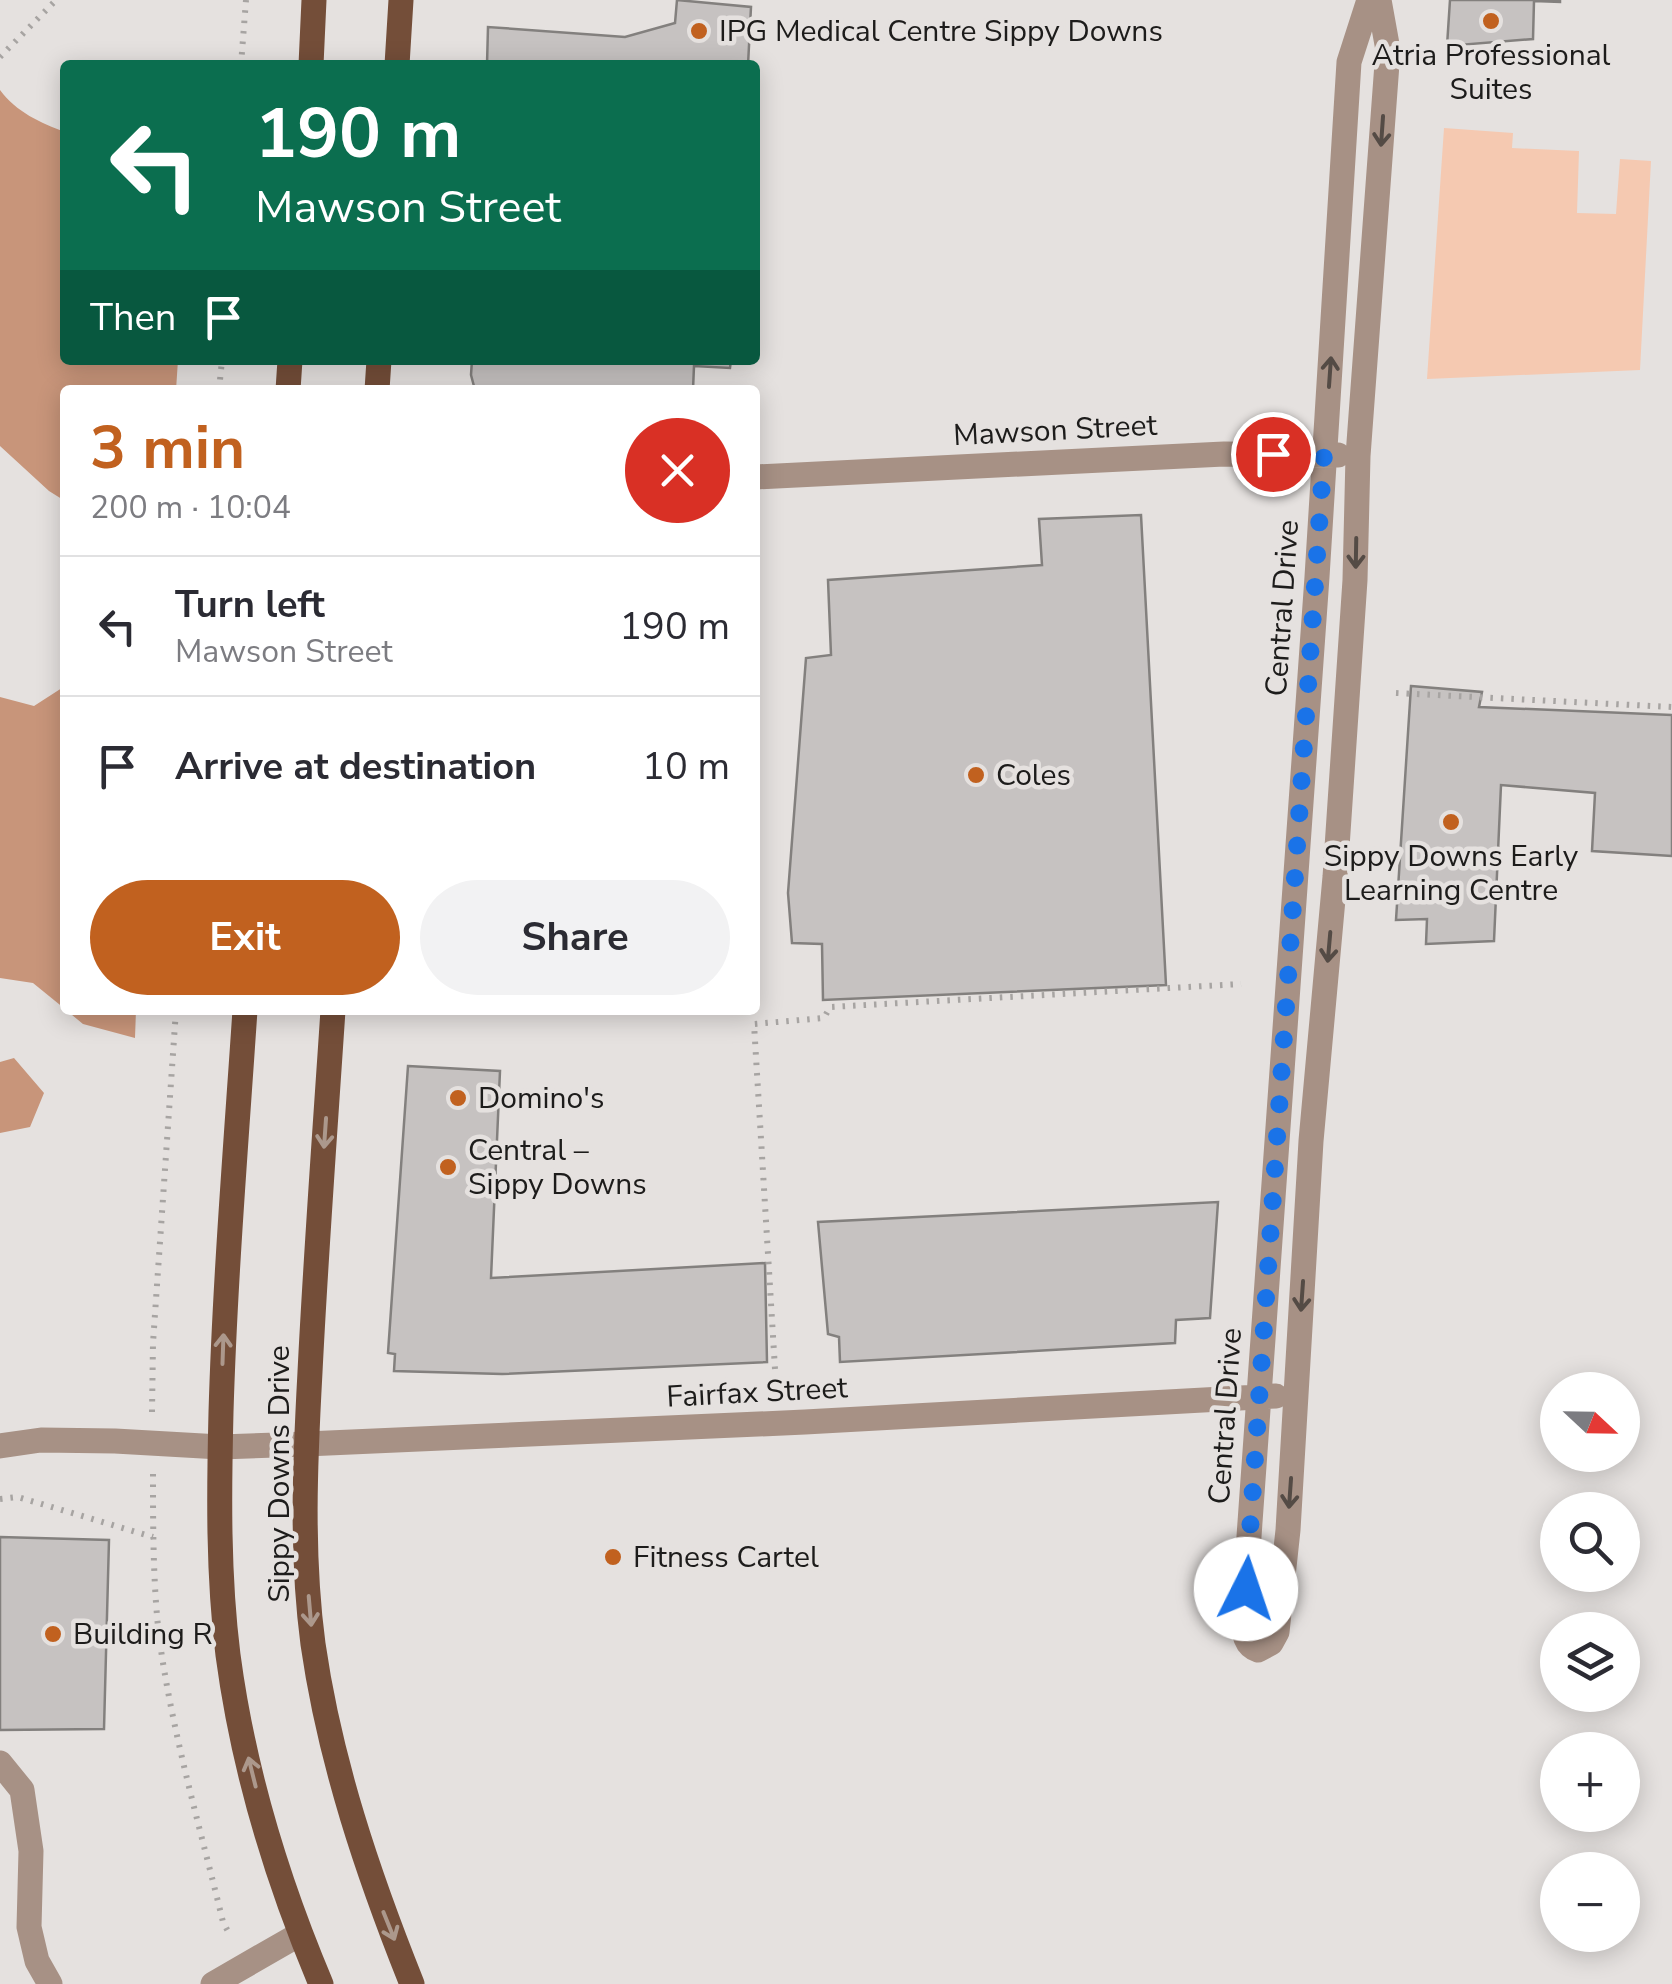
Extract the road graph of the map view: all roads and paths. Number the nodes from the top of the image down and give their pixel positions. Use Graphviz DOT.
graph roads {
  1 [pos="56,0"];
  2 [pos="246,0"];
  3 [pos="401,0"];
  4 [pos="1368,0"];
  5 [pos="1379,0"];
  6 [pos="311,7"];
  7 [pos="0,57"];
  8 [pos="242,60"];
  9 [pos="310,60"];
  10 [pos="397,60"];
  11 [pos="1324,454"];
  12 [pos="1358,456"];
  13 [pos="760,477"];
  14 [pos="1396,692"];
  15 [pos="1672,707"];
  16 [pos="1241,984"];
  17 [pos="176,1015"];
  18 [pos="245,1015"];
  19 [pos="333,1015"];
  20 [pos="775,1369"];
  21 [pos="1260,1396"];
  22 [pos="1296,1396"];
  23 [pos="154,1444"];
  24 [pos="306,1444"];
  25 [pos="0,1446"];
  26 [pos="220,1447"];
  27 [pos="0,1499"];
  28 [pos="153,1537"];
  29 [pos="0,1763"];
  30 [pos="300,1934"];
  31 [pos="245,1966"];
  32 [pos="50,1984"];
  33 [pos="213,1984"];
  34 [pos="321,1984"];
  35 [pos="412,1984"];
  1 -- 7 [label="path"];
  2 -- 8 [label="path"];
  3 -- 10 [label="main road"];
  11 -- 4 [label="street, Central Drive, one-way"];
  5 -- 12 [label="street, Central Drive, one-way"];
  6 -- 9 [label="main road"];
  11 -- 12 [label="street, Mawson Street"];
  11 -- 13 [label="street, Mawson Street"];
  11 -- 21 [label="street, Central Drive"];
  12 -- 22 [label="street, Central Drive, one-way"];
  14 -- 15 [label="path"];
  16 -- 20 [label="path"];
  17 -- 23 [label="path"];
  26 -- 18 [label="main road, Sippy Downs Drive, one-way"];
  19 -- 24 [label="main road, Sippy Downs Drive, one-way"];
  21 -- 22 [label="street, Fairfax Street"];
  22 -- 21 [label="street, Central Drive, one-way"];
  21 -- 24 [label="street, Fairfax Street"];
  23 -- 25 [label="street, Fairfax Street"];
  23 -- 26 [label="street, Fairfax Street"];
  23 -- 28 [label="path"];
  24 -- 26 [label="street, Fairfax Street"];
  24 -- 35 [label="main road, Sippy Downs Drive, one-way"];
  30 -- 26 [label="main road, Sippy Downs Drive, one-way"];
  27 -- 28 [label="path"];
  28 -- 31 [label="path"];
  29 -- 32 [label="street"];
  30 -- 31 [label="street"];
  30 -- 34 [label="main road, Sippy Downs Drive"];
  31 -- 33 [label="street"];
}
